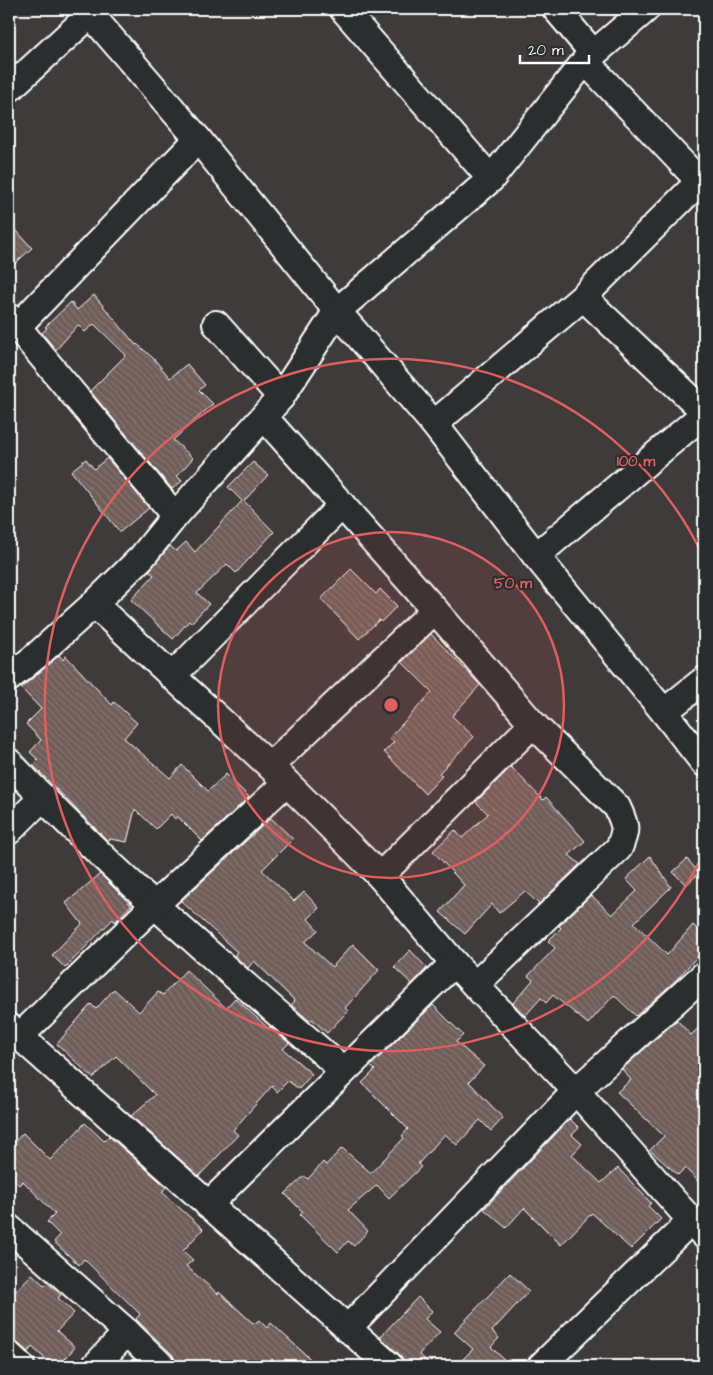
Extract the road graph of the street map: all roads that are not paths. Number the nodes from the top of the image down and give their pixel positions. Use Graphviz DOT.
graph roads {
  1 [pos="343,9"];
  2 [pos="556,9"];
  3 [pos="646,9"];
  4 [pos="88,11"];
  5 [pos="589,57"];
  6 [pos="9,89"];
  7 [pos="198,139"];
  8 [pos="491,179"];
  9 [pos="702,183"];
  10 [pos="583,297"];
  11 [pos="337,312"];
  12 [pos="13,322"];
  13 [pos="216,324"];
  14 [pos="281,397"];
  15 [pos="704,413"];
  16 [pos="264,417"];
  17 [pos="434,424"];
  18 [pos="342,505"];
  19 [pos="175,516"];
  20 [pos="536,556"];
  21 [pos="94,604"];
  22 [pos="435,610"];
  23 [pos="172,676"];
  24 [pos="9,678"];
  25 [pos="704,680"];
  26 [pos="664,712"];
  27 [pos="533,724"];
  28 [pos="9,762"];
  29 [pos="704,763"];
  30 [pos="278,774"];
  31 [pos="42,798"];
  32 [pos="9,831"];
  33 [pos="380,876"];
  34 [pos="155,906"];
  35 [pos="454,963"];
  36 [pos="704,975"];
  37 [pos="476,985"];
  38 [pos="14,1032"];
  39 [pos="343,1070"];
  40 [pos="576,1091"];
  41 [pos="208,1205"];
  42 [pos="698,1227"];
  43 [pos="9,1228"];
  44 [pos="347,1328"];
  45 [pos="127,1332"];
  46 [pos="9,1355"];
  47 [pos="22,1366"];
  48 [pos="95,1366"];
  49 [pos="162,1366"];
  50 [pos="390,1366"];
  51 [pos="541,1366"];
  1 -- 8 [label="street"];
  2 -- 5 [label="street"];
  3 -- 5 [label="street"];
  4 -- 6 [label="street"];
  4 -- 7 [label="street"];
  5 -- 8 [label="street"];
  5 -- 9 [label="street"];
  7 -- 11 [label="street"];
  7 -- 12 [label="street"];
  8 -- 11 [label="street"];
  9 -- 10 [label="street"];
  10 -- 15 [label="street"];
  10 -- 17 [label="street"];
  11 -- 14 [label="street"];
  11 -- 17 [label="street"];
  12 -- 19 [label="street"];
  13 -- 14 [label="street"];
  14 -- 16 [label="street"];
  15 -- 20 [label="street"];
  16 -- 18 [label="street"];
  16 -- 19 [label="street"];
  17 -- 20 [label="street"];
  18 -- 22 [label="street"];
  18 -- 23 [label="street"];
  19 -- 21 [label="street"];
  20 -- 26 [label="street"];
  21 -- 23 [label="street"];
  21 -- 24 [label="street"];
  22 -- 27 [label="street"];
  22 -- 30 [label="street"];
  23 -- 30 [label="street"];
  25 -- 26 [label="street"];
  26 -- 29 [label="street"];
  27 -- 33 [label="street"];
  27 -- 37 [label="street"];
  28 -- 31 [label="street"];
  30 -- 33 [label="street"];
  30 -- 34 [label="street"];
  31 -- 32 [label="street"];
  31 -- 34 [label="street"];
  33 -- 35 [label="street"];
  34 -- 38 [label="street"];
  34 -- 39 [label="street"];
  35 -- 37 [label="street"];
  35 -- 39 [label="street"];
  36 -- 40 [label="street"];
  37 -- 40 [label="street"];
  38 -- 41 [label="street"];
  39 -- 41 [label="street"];
  40 -- 42 [label="street"];
  40 -- 44 [label="street"];
  41 -- 44 [label="street"];
  42 -- 51 [label="street"];
  43 -- 45 [label="street"];
  44 -- 50 [label="street"];
  45 -- 48 [label="street"];
  45 -- 49 [label="street"];
  46 -- 47 [label="street"];
}
